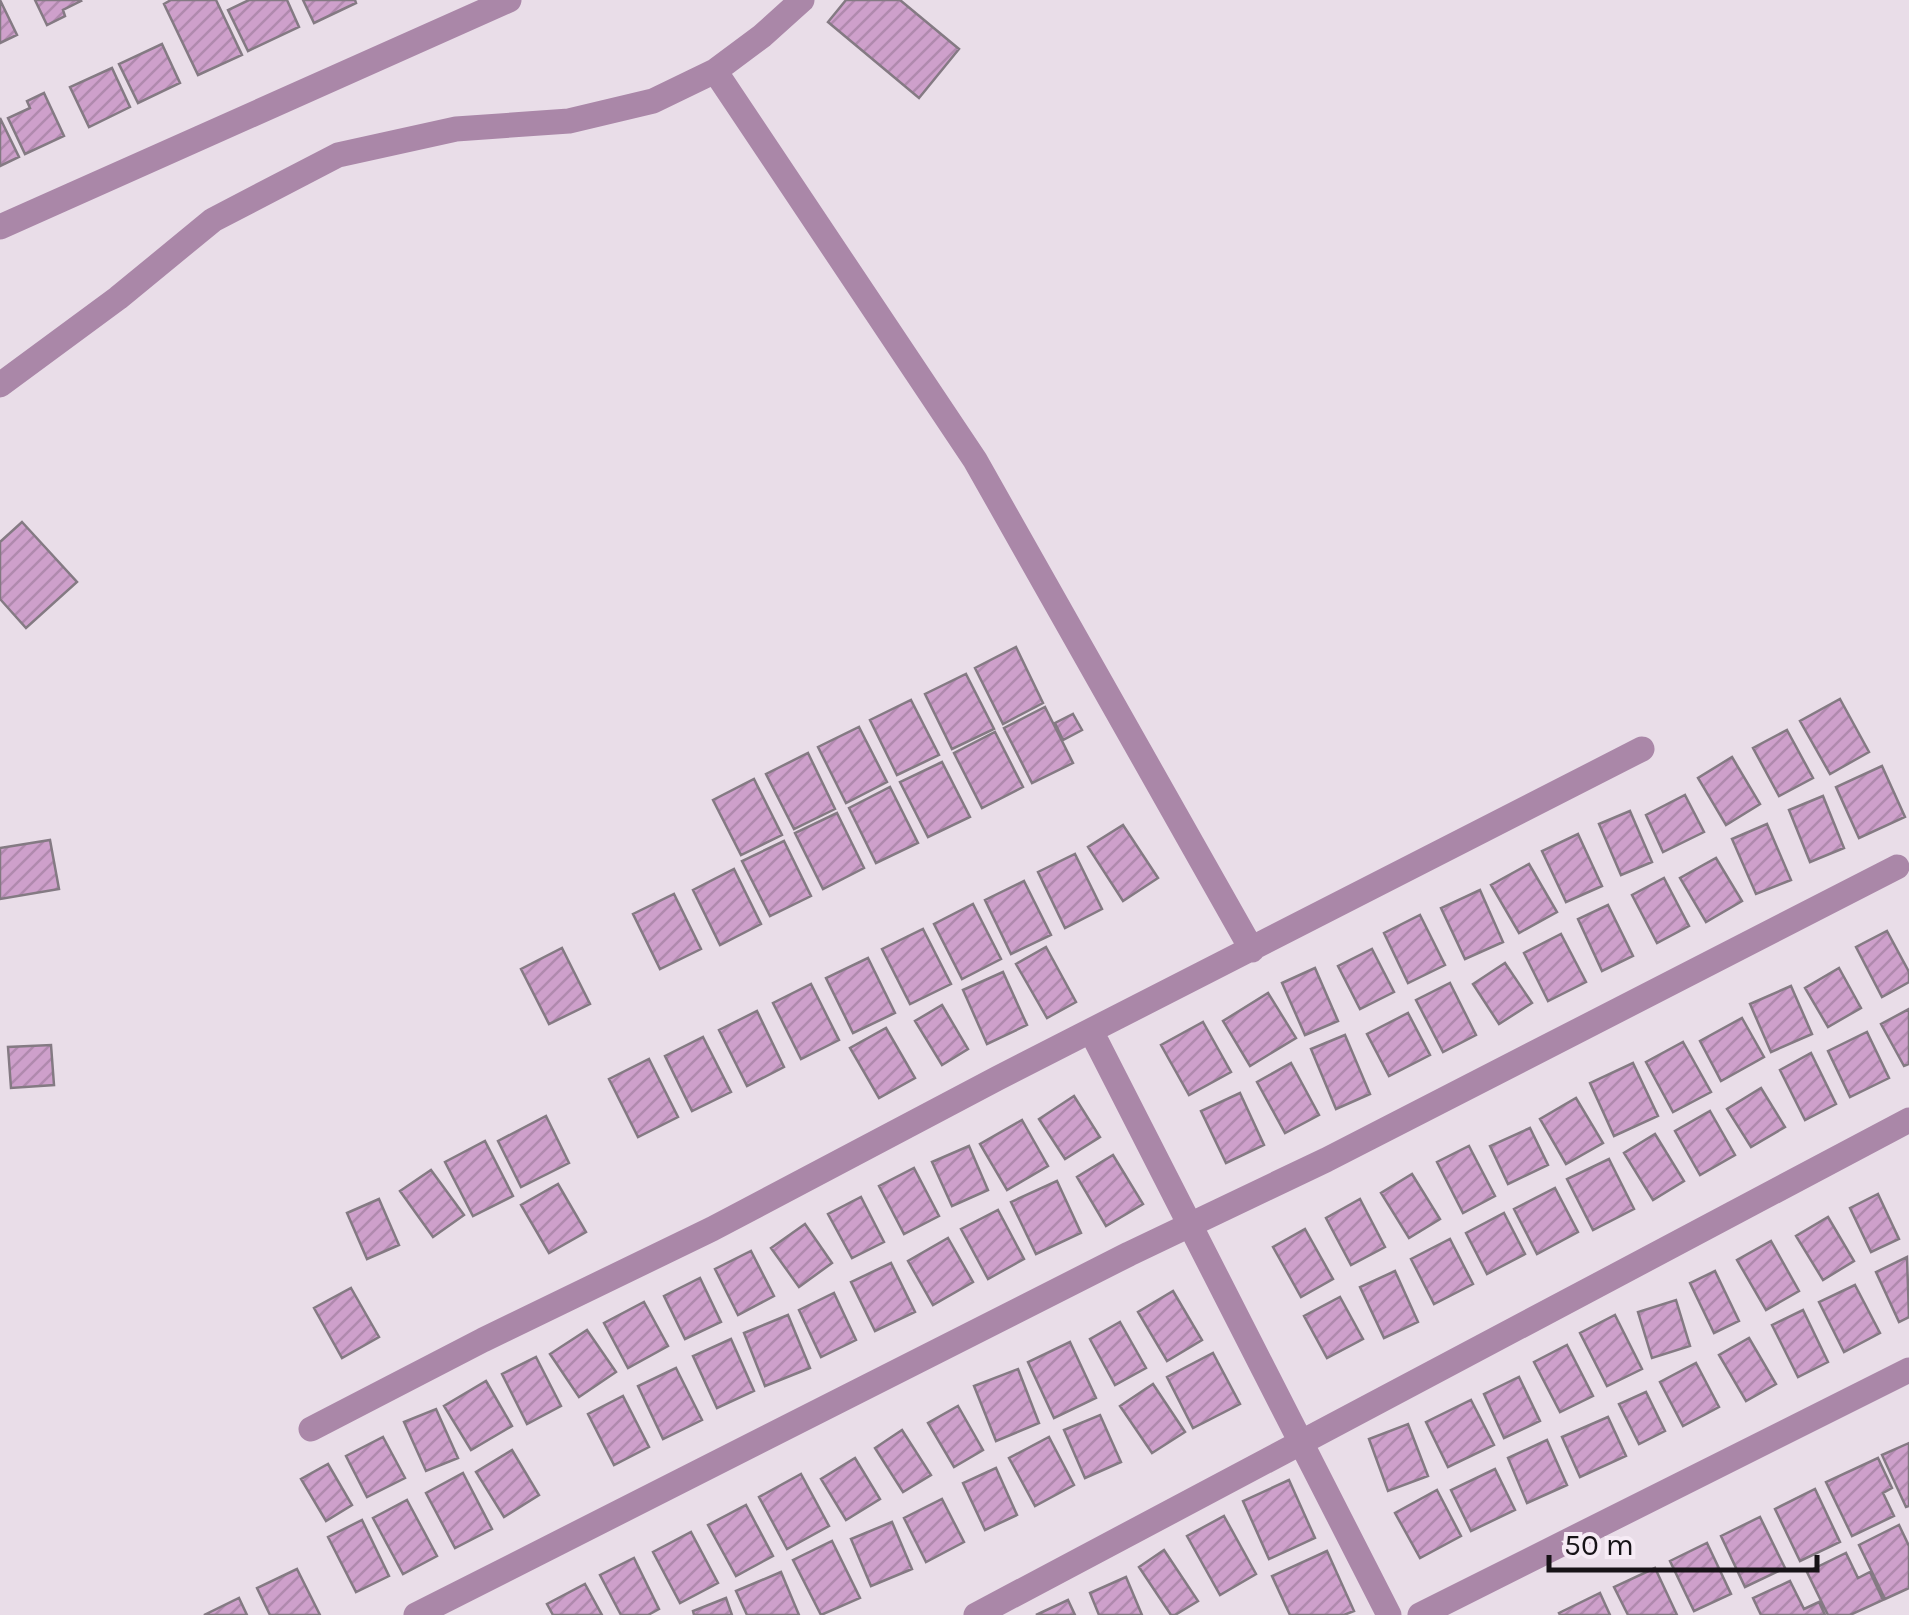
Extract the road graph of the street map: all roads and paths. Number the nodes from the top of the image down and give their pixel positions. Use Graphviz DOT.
graph roads {
  1 [pos="509,0"];
  2 [pos="802,0"];
  3 [pos="714,72"];
  4 [pos="0,227"];
  5 [pos="0,385"];
  6 [pos="1642,749"];
  7 [pos="1897,867"];
  8 [pos="1252,950"];
  9 [pos="1091,1030"];
  10 [pos="1909,1120"];
  11 [pos="1190,1225"];
  12 [pos="1909,1370"];
  13 [pos="310,1429"];
  14 [pos="1301,1442"];
  15 [pos="416,1615"];
  16 [pos="976,1615"];
  17 [pos="1389,1615"];
  18 [pos="1420,1615"];
  1 -- 4 [label="street"];
  2 -- 3 [label="street"];
  3 -- 5 [label="street"];
  3 -- 8 [label="street"];
  6 -- 8 [label="street"];
  7 -- 11 [label="street"];
  8 -- 9 [label="street"];
  9 -- 11 [label="street"];
  9 -- 13 [label="street"];
  10 -- 14 [label="street"];
  11 -- 14 [label="street"];
  11 -- 15 [label="street"];
  12 -- 18 [label="street"];
  14 -- 16 [label="street"];
  14 -- 17 [label="street"];
}
